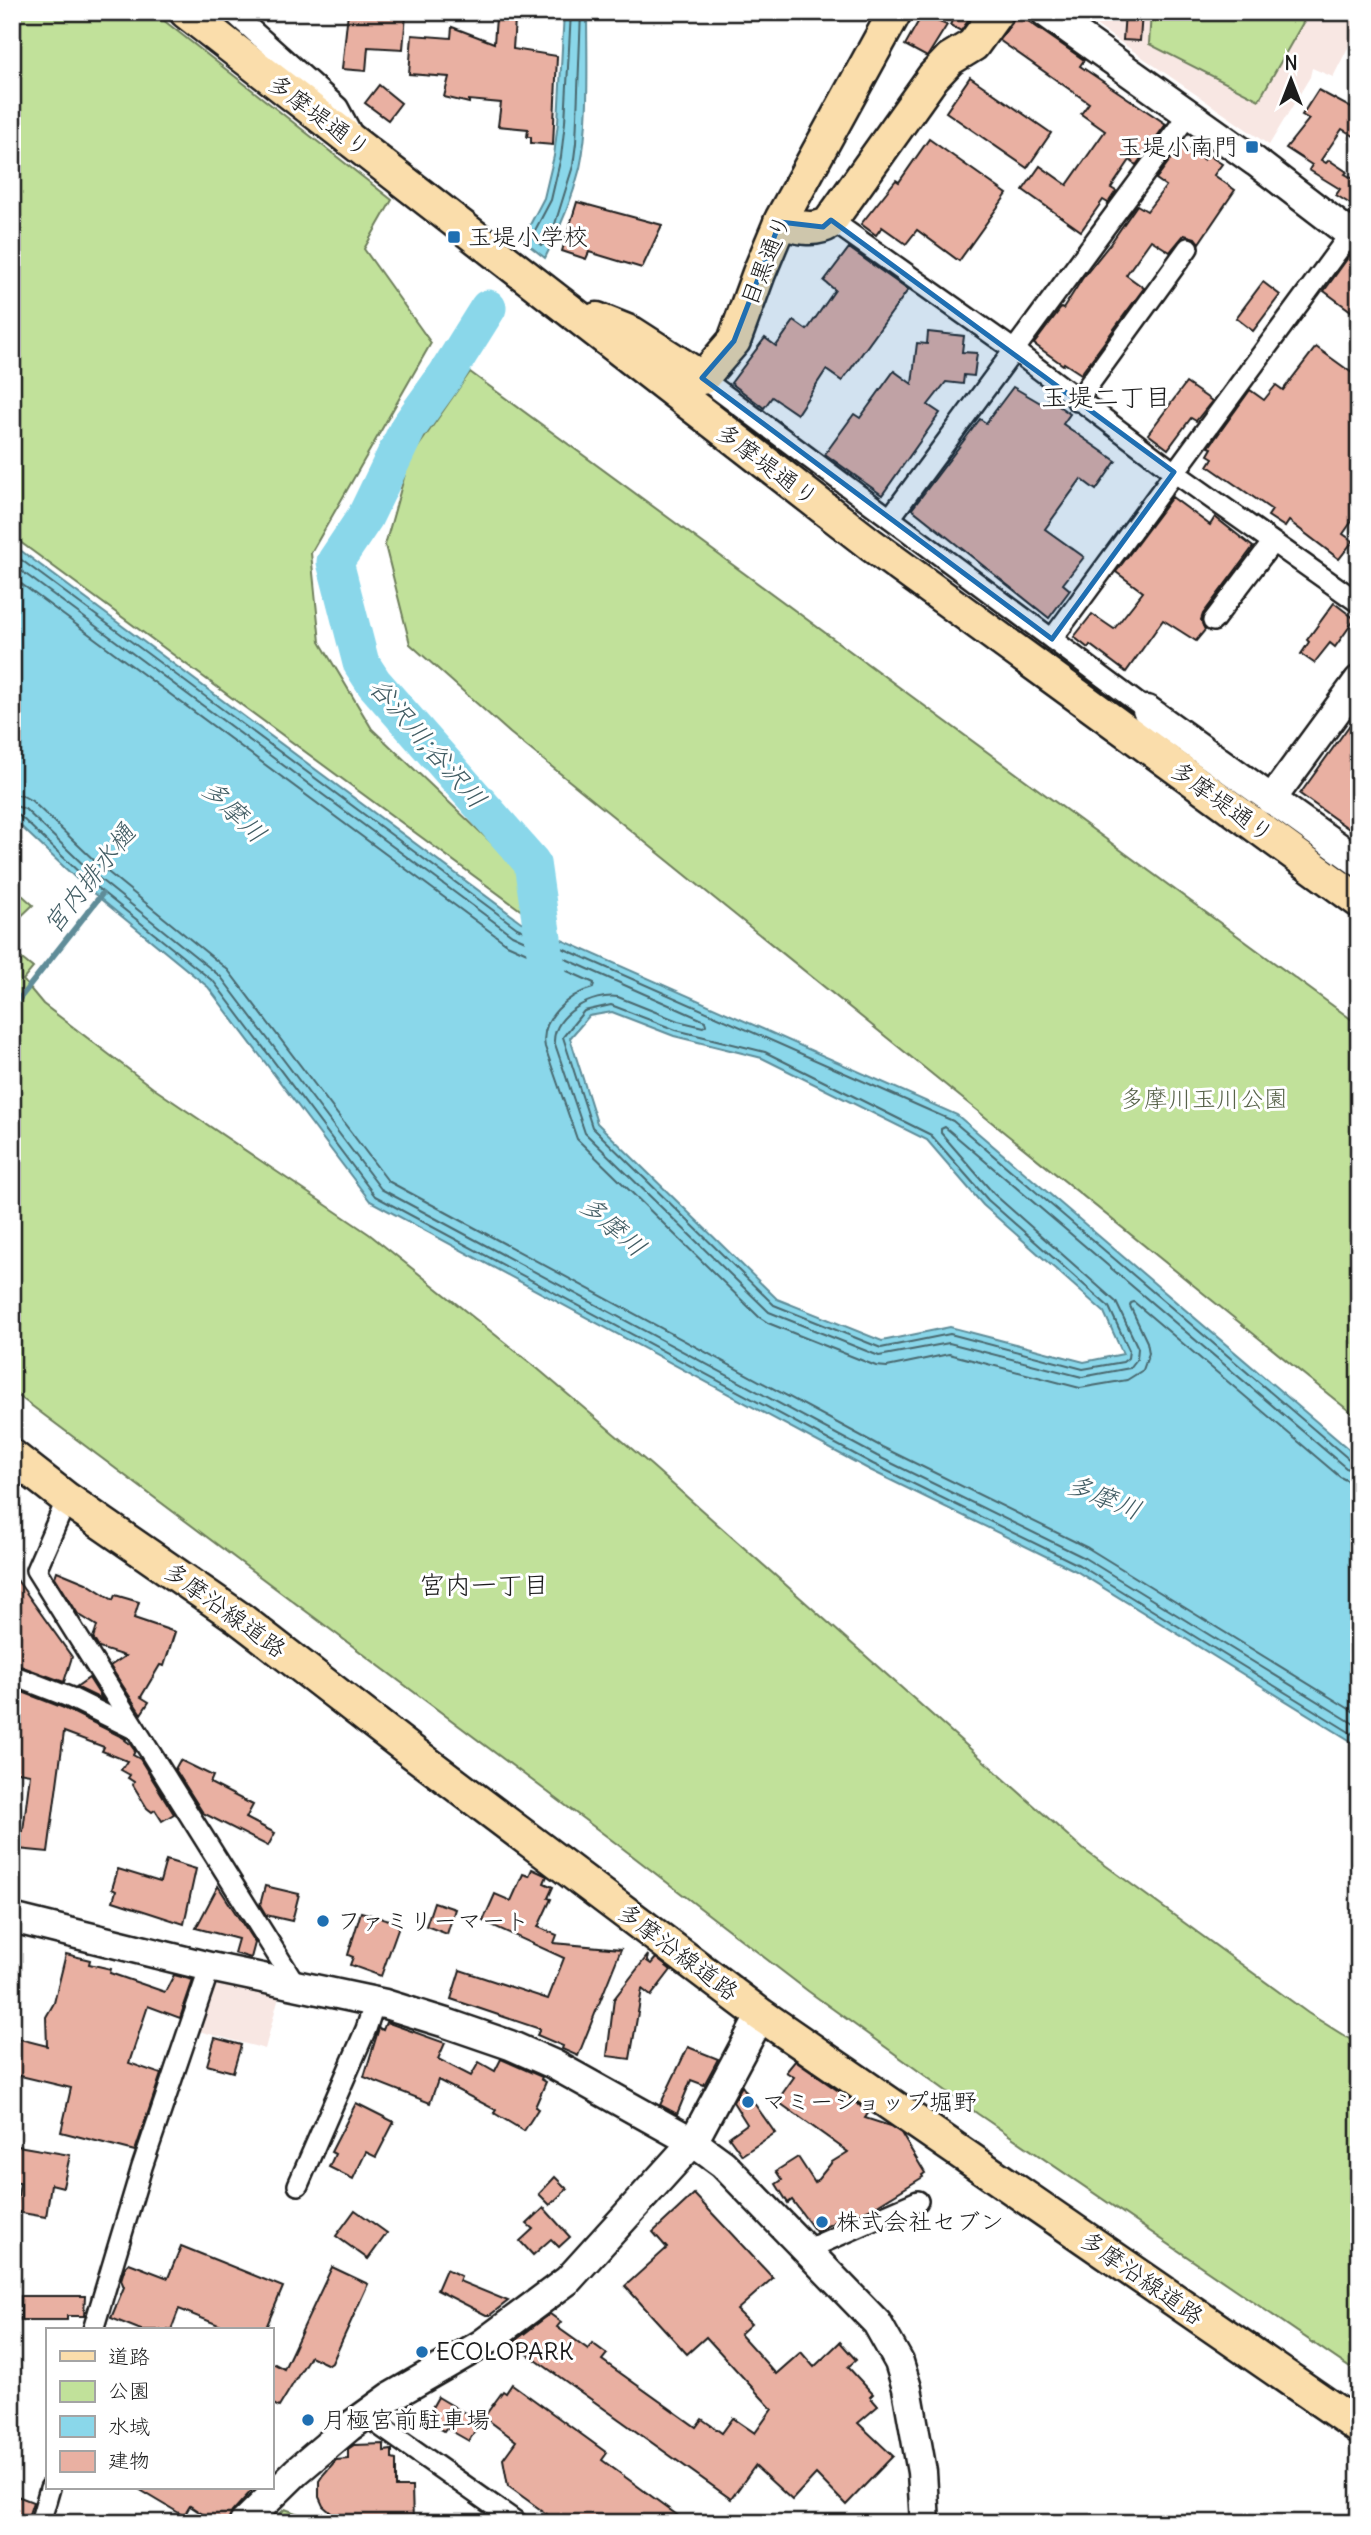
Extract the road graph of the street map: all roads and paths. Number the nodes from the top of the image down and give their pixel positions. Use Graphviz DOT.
graph roads {
  1 [pos="186,12"];
  2 [pos="232,12"];
  3 [pos="895,12"];
  4 [pos="997,12"];
  5 [pos="1045,12"];
  6 [pos="1188,115"];
  7 [pos="357,144"];
  8 [pos="831,220"];
  9 [pos="780,222"];
  10 [pos="1355,232"];
  11 [pos="1188,248"];
  12 [pos="575,314"];
  13 [pos="1014,351"];
  14 [pos="702,378"];
  15 [pos="1077,401"];
  16 [pos="1174,472"];
  17 [pos="890,518"];
  18 [pos="1272,543"];
  19 [pos="1359,603"];
  20 [pos="1213,621"];
  21 [pos="1052,639"];
  22 [pos="1359,680"];
  23 [pos="1147,710"];
  24 [pos="1271,800"];
  25 [pos="1359,862"];
  26 [pos="1359,901"];
  27 [pos="12,1456"];
  28 [pos="66,1499"];
  29 [pos="12,1675"];
  30 [pos="136,1730"];
  31 [pos="12,1918"];
  32 [pos="211,1967"];
  33 [pos="296,1985"];
  34 [pos="375,2002"];
  35 [pos="761,2015"];
  36 [pos="693,2142"];
  37 [pos="298,2185"];
  38 [pos="918,2200"];
  39 [pos="808,2249"];
  40 [pos="94,2328"];
  41 [pos="366,2416"];
  42 [pos="1359,2427"];
  43 [pos="49,2490"];
  44 [pos="40,2523"];
  45 [pos="244,2523"];
  46 [pos="518,2523"];
  47 [pos="925,2523"];
  1 -- 7 [label="main road, 多摩堤通り"];
  2 -- 7 [label="street"];
  3 -- 9 [label="main road, 目黒通り"];
  4 -- 8 [label="main road"];
  5 -- 6 [label="street"];
  6 -- 10 [label="street"];
  6 -- 13 [label="street"];
  7 -- 12 [label="main road, 多摩堤通り"];
  8 -- 9 [label="main road"];
  8 -- 13 [label="street"];
  9 -- 14 [label="main road, 目黒通り"];
  10 -- 16 [label="street"];
  11 -- 15 [label="street"];
  12 -- 14 [label="main road"];
  12 -- 26 [label="main road, 多摩堤通り"];
  13 -- 15 [label="street"];
  13 -- 17 [label="street"];
  14 -- 17 [label="street"];
  15 -- 16 [label="street"];
  16 -- 18 [label="street"];
  16 -- 21 [label="street"];
  17 -- 21 [label="street"];
  18 -- 19 [label="street"];
  18 -- 20 [label="street"];
  21 -- 23 [label="street"];
  22 -- 24 [label="street"];
  23 -- 24 [label="street"];
  24 -- 25 [label="street"];
  27 -- 28 [label="main road, 多摩沿線道路"];
  28 -- 30 [label="street"];
  28 -- 35 [label="main road, 多摩沿線道路"];
  29 -- 30 [label="street"];
  30 -- 33 [label="street"];
  31 -- 32 [label="street"];
  32 -- 33 [label="street"];
  32 -- 40 [label="street"];
  33 -- 34 [label="street"];
  34 -- 36 [label="street"];
  34 -- 37 [label="street"];
  35 -- 36 [label="street"];
  35 -- 42 [label="main road, 多摩沿線道路"];
  36 -- 39 [label="street"];
  36 -- 41 [label="street"];
  38 -- 39 [label="street"];
  39 -- 47 [label="street"];
  41 -- 45 [label="street"];
  41 -- 46 [label="street"];
  43 -- 44 [label="street"];
}
